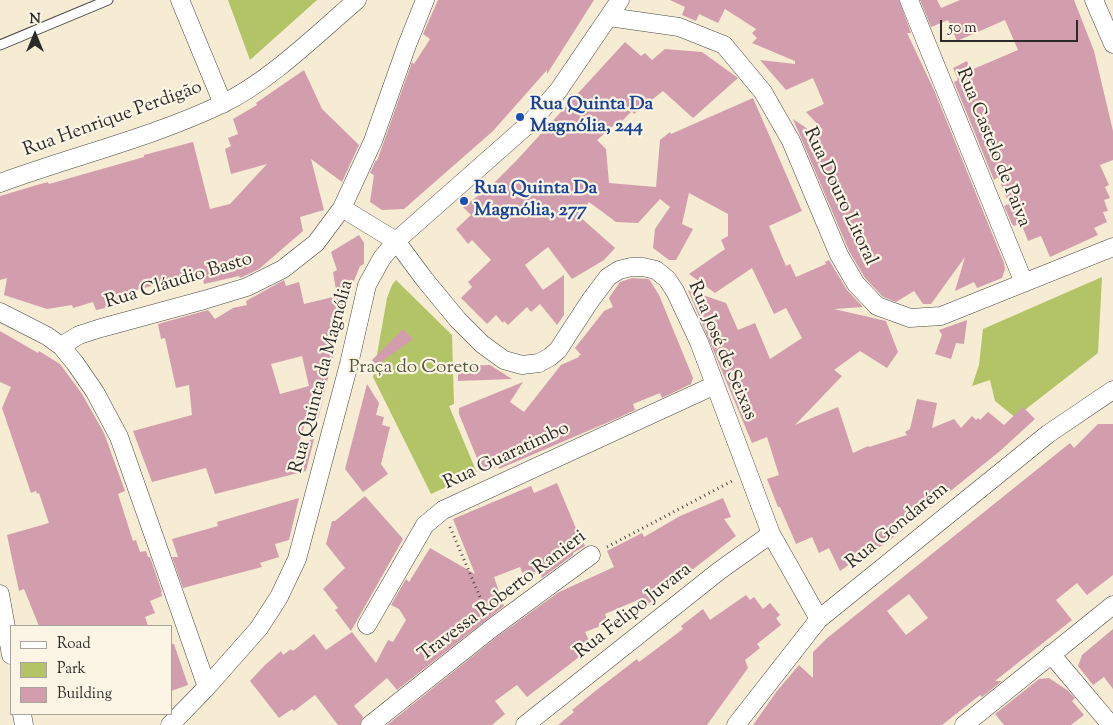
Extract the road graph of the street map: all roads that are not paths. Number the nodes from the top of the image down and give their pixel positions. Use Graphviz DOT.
graph roads {
  1 [pos="108,0"];
  2 [pos="180,0"];
  3 [pos="357,0"];
  4 [pos="425,0"];
  5 [pos="620,0"];
  6 [pos="910,0"];
  7 [pos="1094,0"];
  8 [pos="609,17"];
  9 [pos="1113,44"];
  10 [pos="0,45"];
  11 [pos="222,104"];
  12 [pos="0,184"];
  13 [pos="342,208"];
  14 [pos="396,241"];
  15 [pos="1113,247"];
  16 [pos="1024,283"];
  17 [pos="0,312"];
  18 [pos="61,346"];
  19 [pos="715,386"];
  20 [pos="1113,390"];
  21 [pos="771,534"];
  22 [pos="590,555"];
  23 [pos="0,594"];
  24 [pos="1113,605"];
  25 [pos="819,619"];
  26 [pos="367,625"];
  27 [pos="10,649"];
  28 [pos="1051,654"];
  29 [pos="207,687"];
  30 [pos="170,725"];
  31 [pos="370,725"];
  32 [pos="525,725"];
  33 [pos="736,725"];
  34 [pos="964,725"];
  35 [pos="1111,725"];
  1 -- 10 [label="lane"];
  2 -- 11 [label="street"];
  3 -- 11 [label="street, Rua Henrique Perdigão"];
  4 -- 13 [label="street, Rua Cláudio Basto"];
  5 -- 8 [label="street, Rua Quinta da Magnólia"];
  6 -- 16 [label="street, Rua Castelo de Paiva"];
  7 -- 9 [label="street"];
  8 -- 14 [label="street, Rua Quinta da Magnólia"];
  8 -- 16 [label="street, Rua Douro Litoral"];
  11 -- 12 [label="street, Rua Henrique Perdigão"];
  13 -- 14 [label="street, Rua José de Seixas"];
  13 -- 18 [label="street, Rua Cláudio Basto"];
  14 -- 19 [label="street, Rua José de Seixas"];
  14 -- 29 [label="street, Rua Quinta da Magnólia"];
  15 -- 16 [label="street, Rua Douro Litoral"];
  17 -- 18 [label="street"];
  18 -- 29 [label="street"];
  19 -- 21 [label="street, Rua José de Seixas"];
  19 -- 26 [label="street, Rua Guaratimbo"];
  20 -- 25 [label="street, Rua Gondarém"];
  21 -- 25 [label="street, Rua José de Seixas"];
  21 -- 32 [label="street, Rua Felipo Juvara"];
  22 -- 31 [label="street, Travessa Roberto Ranieri"];
  23 -- 27 [label="street"];
  24 -- 28 [label="street"];
  25 -- 33 [label="street, Rua Gondarém"];
  28 -- 34 [label="street"];
  28 -- 35 [label="street"];
  29 -- 30 [label="street, Rua Quinta da Magnólia"];
}
